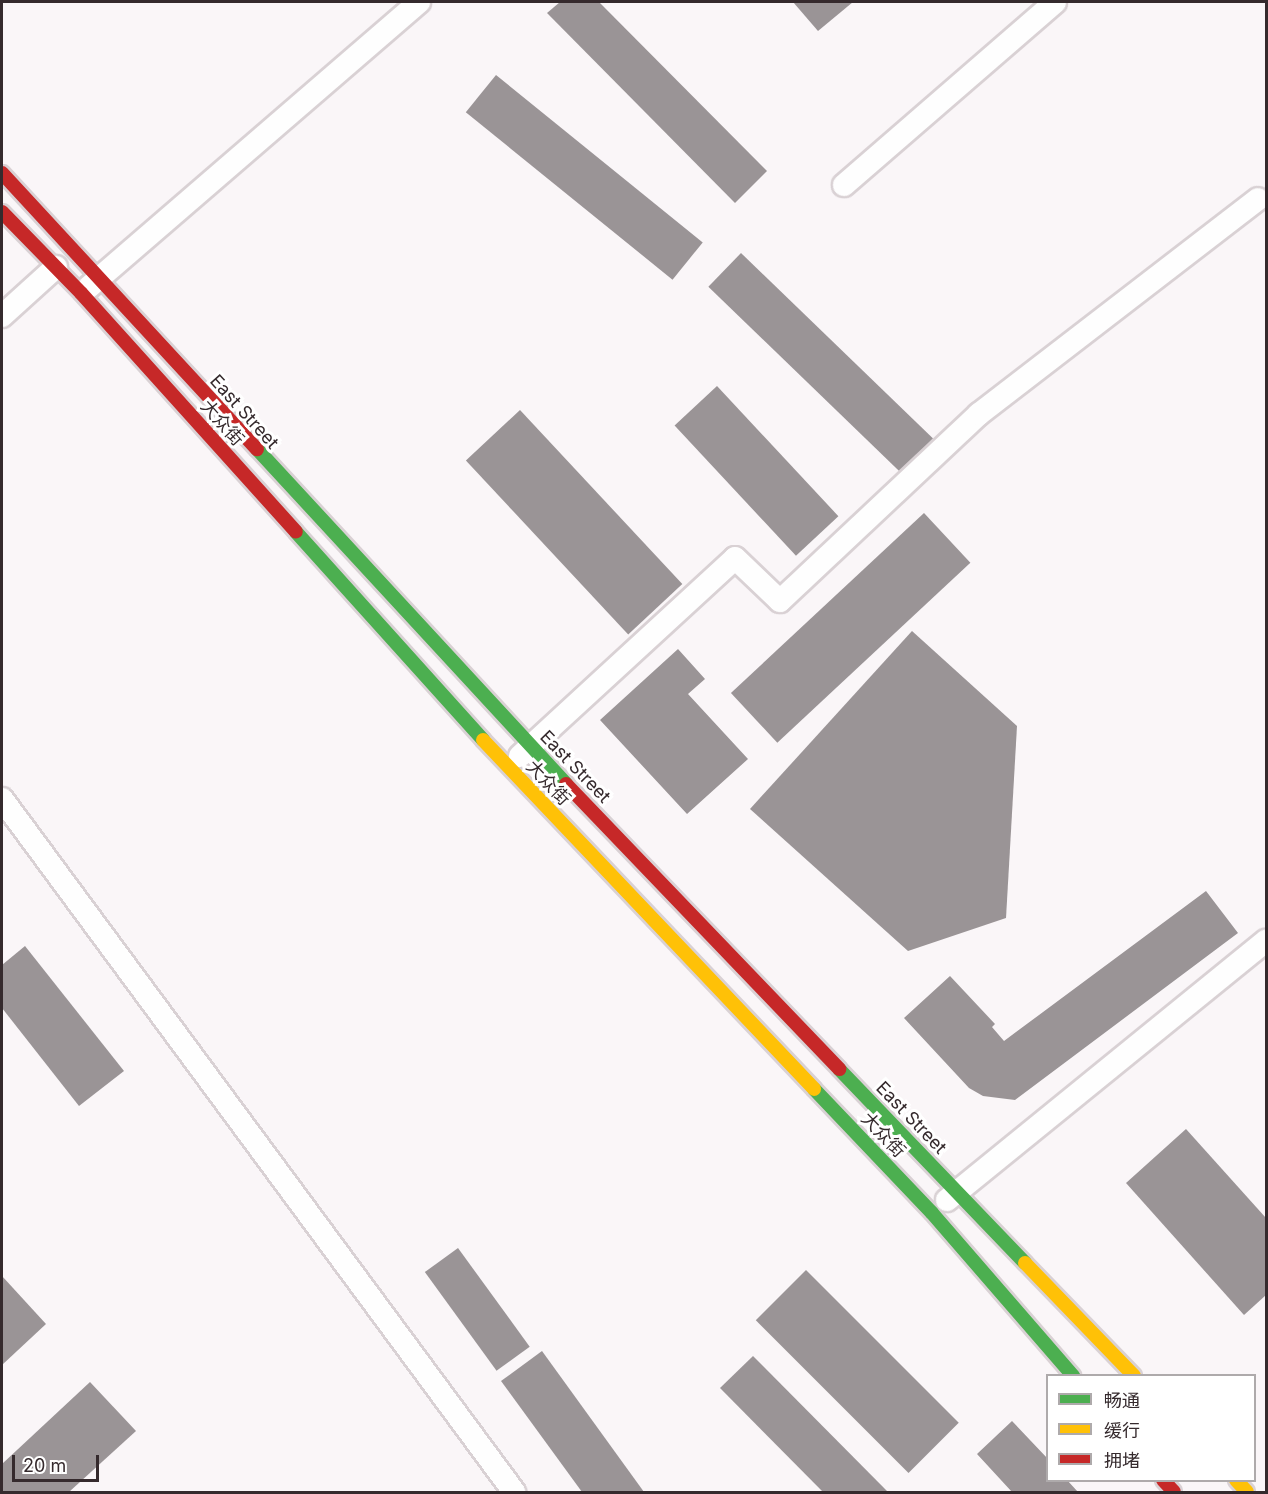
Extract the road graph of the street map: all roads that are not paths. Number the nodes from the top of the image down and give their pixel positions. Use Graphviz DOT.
graph roads {
  1 [pos="420,2"];
  2 [pos="1055,2"];
  3 [pos="2,173"];
  4 [pos="844,185"];
  5 [pos="1258,199"];
  6 [pos="2,212"];
  7 [pos="56,267"];
  8 [pos="99,278"];
  9 [pos="81,294"];
  10 [pos="2,316"];
  11 [pos="530,746"];
  12 [pos="508,767"];
  13 [pos="2,799"];
  14 [pos="1266,941"];
  15 [pos="956,1192"];
  16 [pos="932,1213"];
  17 [pos="1070,1374"];
  18 [pos="1132,1374"];
  19 [pos="514,1492"];
  1 -- 8 [label="street"];
  2 -- 4 [label="street"];
  3 -- 8 [label="main road, East Street"];
  5 -- 11 [label="street"];
  6 -- 7 [label="main road, 大众街"];
  7 -- 9 [label="main road, 大众街"];
  7 -- 10 [label="street"];
  8 -- 9 [label="street"];
  8 -- 11 [label="main road, East Street"];
  9 -- 12 [label="main road, 大众街"];
  11 -- 12 [label="street"];
  11 -- 15 [label="main road, East Street"];
  12 -- 16 [label="main road, 大众街"];
  13 -- 19 [label="street"];
  14 -- 15 [label="street"];
  15 -- 16 [label="street"];
  15 -- 18 [label="main road, East Street"];
  16 -- 17 [label="main road, 大众街"];
}
